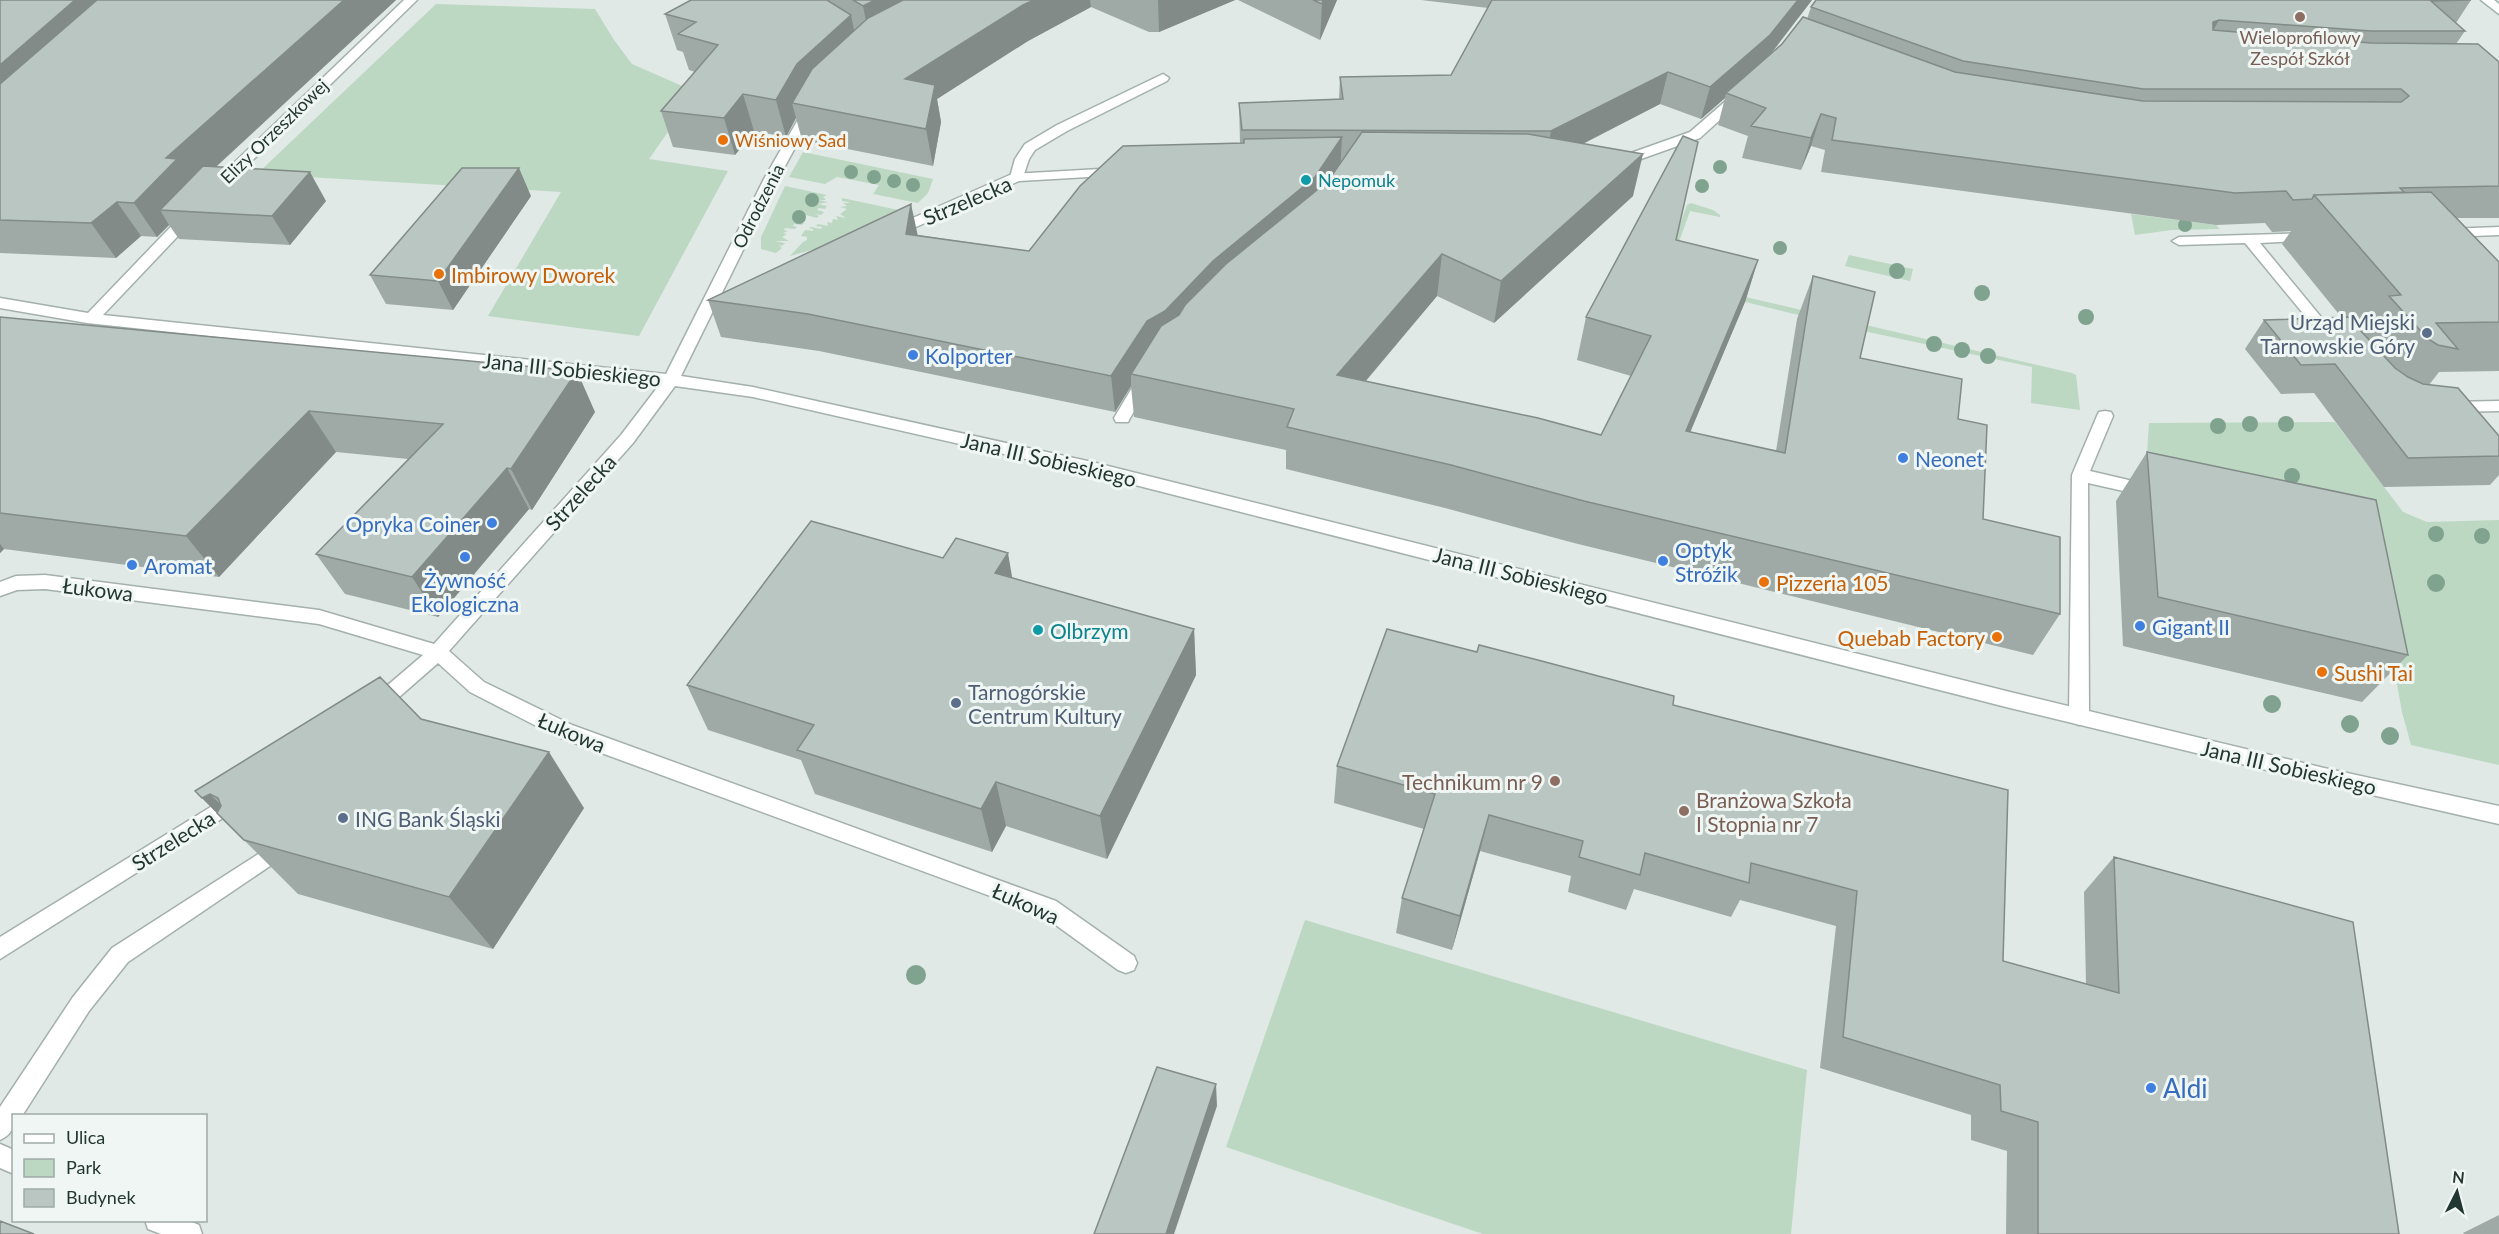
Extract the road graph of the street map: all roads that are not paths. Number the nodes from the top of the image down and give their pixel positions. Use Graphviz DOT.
graph roads {
  1 [pos="411,0"];
  2 [pos="2487,0"];
  3 [pos="2499,10"];
  4 [pos="1162,78"];
  5 [pos="1751,85"];
  6 [pos="822,94"];
  7 [pos="1605,166"];
  8 [pos="1132,171"];
  9 [pos="1017,177"];
  10 [pos="2499,231"];
  11 [pos="2430,233"];
  12 [pos="2328,236"];
  13 [pos="2249,239"];
  14 [pos="874,240"];
  15 [pos="2179,241"];
  16 [pos="0,303"];
  17 [pos="723,307"];
  18 [pos="702,316"];
  19 [pos="92,318"];
  20 [pos="2343,346"];
  21 [pos="1156,363"];
  22 [pos="671,380"];
  23 [pos="2499,406"];
  24 [pos="2433,408"];
  25 [pos="2104,416"];
  26 [pos="1122,418"];
  27 [pos="2080,475"];
  28 [pos="2166,495"];
  29 [pos="0,589"];
  30 [pos="438,652"];
  31 [pos="364,716"];
  32 [pos="2079,717"];
  33 [pos="248,792"];
  34 [pos="2499,815"];
  35 [pos="263,860"];
  36 [pos="0,949"];
  37 [pos="1126,963"];
  38 [pos="0,1128"];
  39 [pos="160,1222"];
  40 [pos="190,1234"];
  1 -- 19 [label="street, Elizy Orzeszkowej"];
  2 -- 3 [label="street"];
  4 -- 9 [label="street"];
  5 -- 7 [label="street"];
  6 -- 18 [label="street, Odrodzenia"];
  8 -- 9 [label="street, Strzelecka"];
  9 -- 14 [label="street, Strzelecka"];
  10 -- 11 [label="street"];
  12 -- 13 [label="street"];
  13 -- 15 [label="street"];
  13 -- 20 [label="street"];
  16 -- 19 [label="street, Jana III Sobieskiego"];
  17 -- 18 [label="street"];
  18 -- 22 [label="street, Strzelecka"];
  19 -- 22 [label="street, Jana III Sobieskiego"];
  21 -- 26 [label="street"];
  22 -- 30 [label="street, Strzelecka"];
  22 -- 32 [label="street, Jana III Sobieskiego"];
  23 -- 24 [label="street"];
  25 -- 27 [label="street"];
  27 -- 28 [label="street"];
  27 -- 32 [label="street"];
  29 -- 30 [label="street, Łukowa"];
  30 -- 31 [label="street, Strzelecka"];
  30 -- 37 [label="street, Łukowa"];
  32 -- 34 [label="street, Jana III Sobieskiego"];
  33 -- 36 [label="street, Strzelecka"];
  35 -- 38 [label="street"];
  39 -- 40 [label="street"];
}
